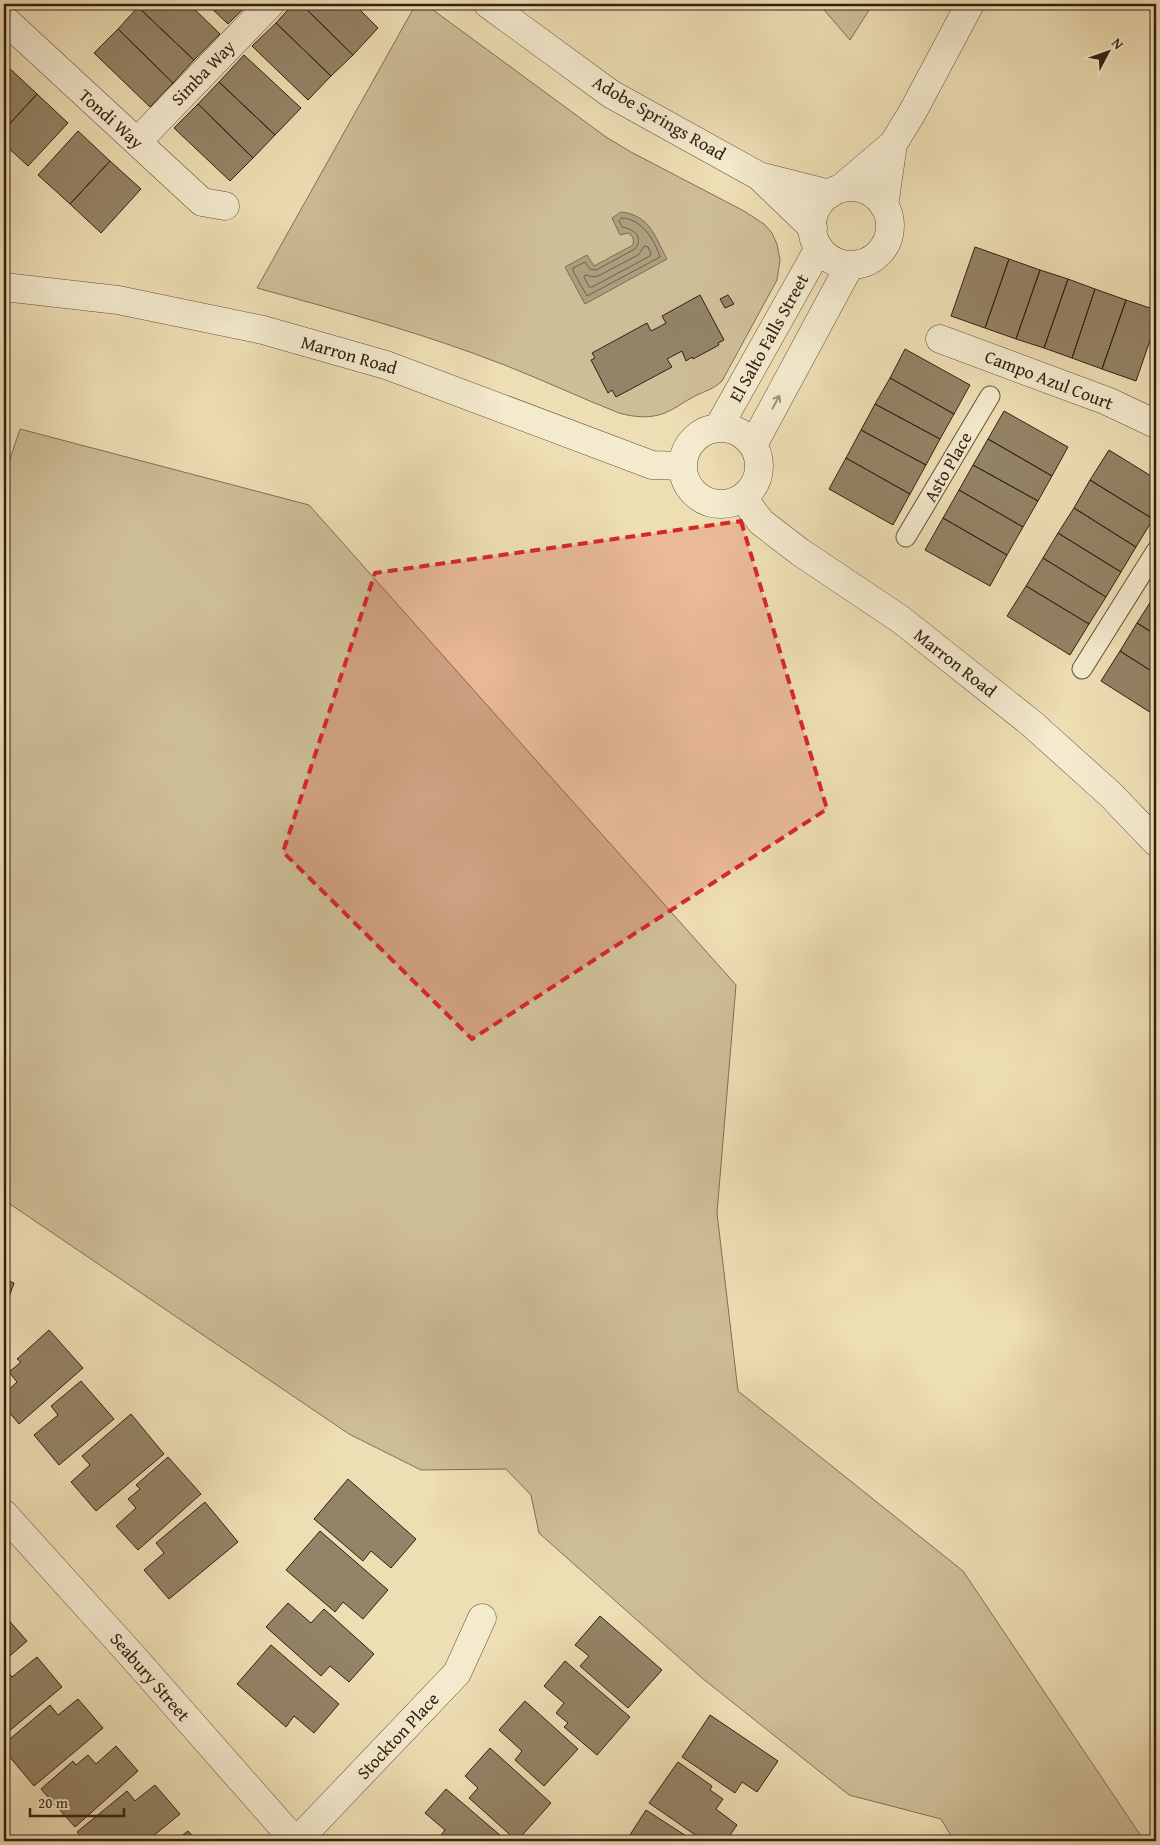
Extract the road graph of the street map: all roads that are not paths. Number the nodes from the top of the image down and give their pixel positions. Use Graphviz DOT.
graph roads {
  1 [pos="14,4"];
  2 [pos="270,4"];
  3 [pos="488,4"];
  4 [pos="970,4"];
  5 [pos="4,14"];
  6 [pos="4,19"];
  7 [pos="137,142"];
  8 [pos="893,144"];
  9 [pos="759,176"];
  10 [pos="835,191"];
  11 [pos="225,206"];
  12 [pos="884,206"];
  13 [pos="816,238"];
  14 [pos="850,265"];
  15 [pos="4,287"];
  16 [pos="940,339"];
  17 [pos="999,379"];
  18 [pos="1156,424"];
  19 [pos="718,428"];
  20 [pos="753,445"];
  21 [pos="682,466"];
  22 [pos="743,498"];
  23 [pos="906,537"];
  24 [pos="1156,551"];
  25 [pos="1082,669"];
  26 [pos="1156,842"];
  27 [pos="4,1514"];
  28 [pos="482,1618"];
  29 [pos="296,1841"];
  1 -- 5 [label="street"];
  2 -- 7 [label="street, Simba Way"];
  3 -- 9 [label="street, Adobe Springs Road"];
  4 -- 8 [label="street"];
  6 -- 7 [label="street, Tondi Way"];
  7 -- 11 [label="street, Tondi Way"];
  8 -- 10 [label="street"];
  8 -- 12 [label="street"];
  9 -- 10 [label="street, Adobe Springs Road"];
  9 -- 13 [label="street, Adobe Springs Road"];
  10 -- 12 [label="street"];
  10 -- 13 [label="street"];
  12 -- 14 [label="street"];
  13 -- 14 [label="street"];
  13 -- 19 [label="street, El Salto Falls Street"];
  20 -- 14 [label="street, El Salto Falls Street, one-way"];
  15 -- 21 [label="street, Marron Road"];
  16 -- 17 [label="street, Campo Azul Court"];
  17 -- 18 [label="street, Campo Azul Court"];
  17 -- 23 [label="lane, Asto Place"];
  19 -- 20 [label="street"];
  19 -- 21 [label="street"];
  20 -- 22 [label="street"];
  21 -- 22 [label="street"];
  22 -- 26 [label="street, Marron Road"];
  24 -- 25 [label="lane"];
  27 -- 29 [label="street, Seabury Street"];
  28 -- 29 [label="street, Stockton Place"];
}
